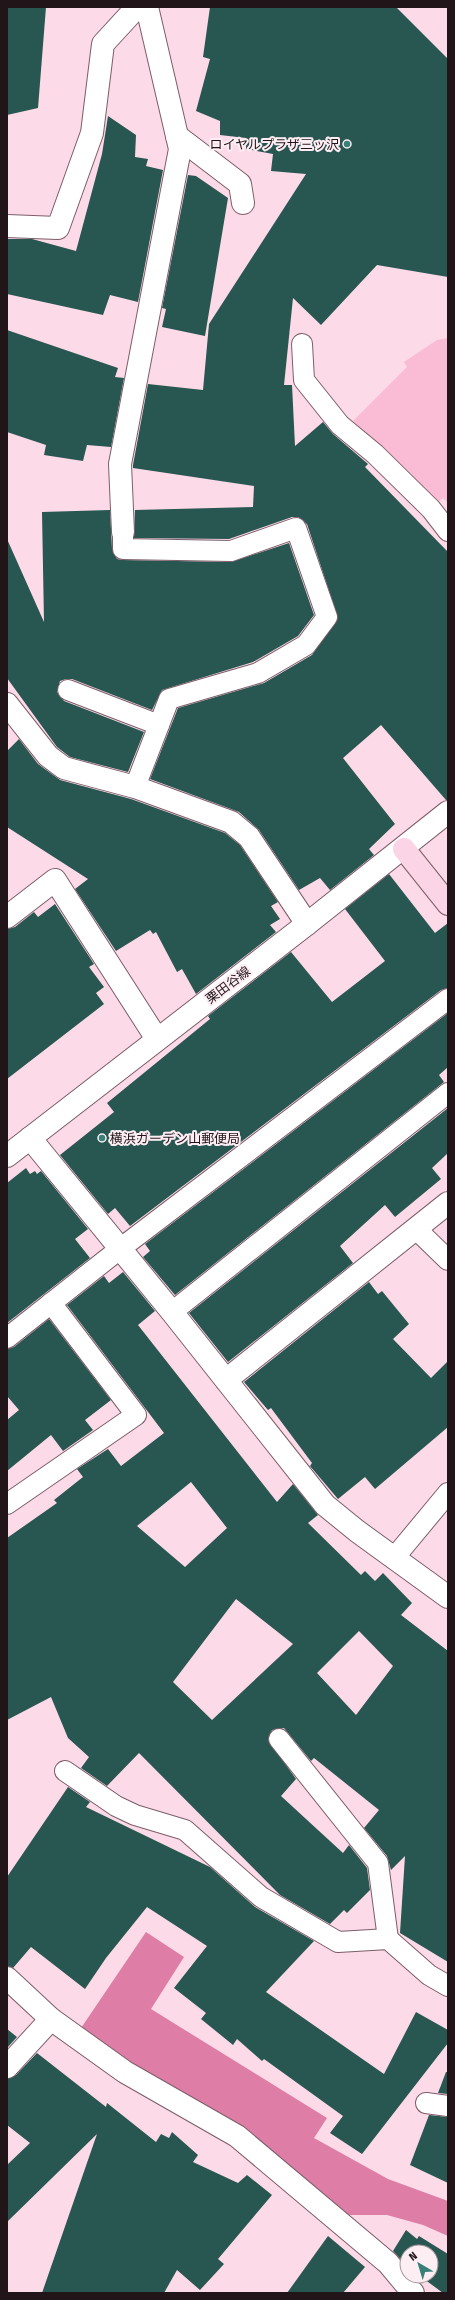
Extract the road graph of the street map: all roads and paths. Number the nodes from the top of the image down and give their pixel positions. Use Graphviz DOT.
graph roads {
  1 [pos="136,7"];
  2 [pos="147,7"];
  3 [pos="177,136"];
  4 [pos="243,203"];
  5 [pos="7,226"];
  6 [pos="302,344"];
  7 [pos="448,531"];
  8 [pos="123,532"];
  9 [pos="68,690"];
  10 [pos="7,704"];
  11 [pos="159,725"];
  12 [pos="134,787"];
  13 [pos="448,812"];
  14 [pos="404,848"];
  15 [pos="448,904"];
  16 [pos="7,917"];
  17 [pos="307,924"];
  18 [pos="448,999"];
  19 [pos="157,1039"];
  20 [pos="448,1093"];
  21 [pos="30,1138"];
  22 [pos="7,1156"];
  23 [pos="448,1203"];
  24 [pos="416,1229"];
  25 [pos="121,1248"];
  26 [pos="448,1260"];
  27 [pos="51,1303"];
  28 [pos="172,1312"];
  29 [pos="7,1338"];
  30 [pos="226,1380"];
  31 [pos="448,1493"];
  32 [pos="7,1504"];
  33 [pos="394,1558"];
  34 [pos="448,1597"];
  35 [pos="279,1739"];
  36 [pos="65,1771"];
  37 [pos="388,1939"];
  38 [pos="7,1978"];
  39 [pos="448,1986"];
  40 [pos="52,2019"];
  41 [pos="7,2067"];
  42 [pos="426,2103"];
  43 [pos="448,2106"];
  44 [pos="413,2293"];
  1 -- 5 [label="street"];
  2 -- 3 [label="street"];
  3 -- 4 [label="street"];
  3 -- 8 [label="street"];
  6 -- 7 [label="lane"];
  8 -- 11 [label="lane"];
  9 -- 11 [label="lane"];
  10 -- 12 [label="street"];
  11 -- 12 [label="lane"];
  12 -- 17 [label="street"];
  13 -- 14 [label="street, 栗田谷線"];
  14 -- 15 [label="street"];
  14 -- 17 [label="street, 栗田谷線"];
  16 -- 19 [label="street"];
  17 -- 19 [label="street, 栗田谷線"];
  18 -- 25 [label="lane"];
  19 -- 21 [label="street, 栗田谷線"];
  20 -- 28 [label="lane"];
  21 -- 22 [label="street, 栗田谷線"];
  21 -- 25 [label="street"];
  23 -- 24 [label="street"];
  24 -- 26 [label="lane"];
  24 -- 30 [label="street"];
  25 -- 27 [label="lane"];
  25 -- 28 [label="street"];
  27 -- 29 [label="lane"];
  27 -- 32 [label="lane"];
  28 -- 30 [label="street"];
  30 -- 33 [label="street"];
  31 -- 33 [label="lane"];
  33 -- 34 [label="street"];
  35 -- 37 [label="lane"];
  36 -- 37 [label="lane"];
  37 -- 39 [label="lane"];
  38 -- 40 [label="street"];
  40 -- 41 [label="street"];
  40 -- 44 [label="street"];
  42 -- 43 [label="lane"];
}
